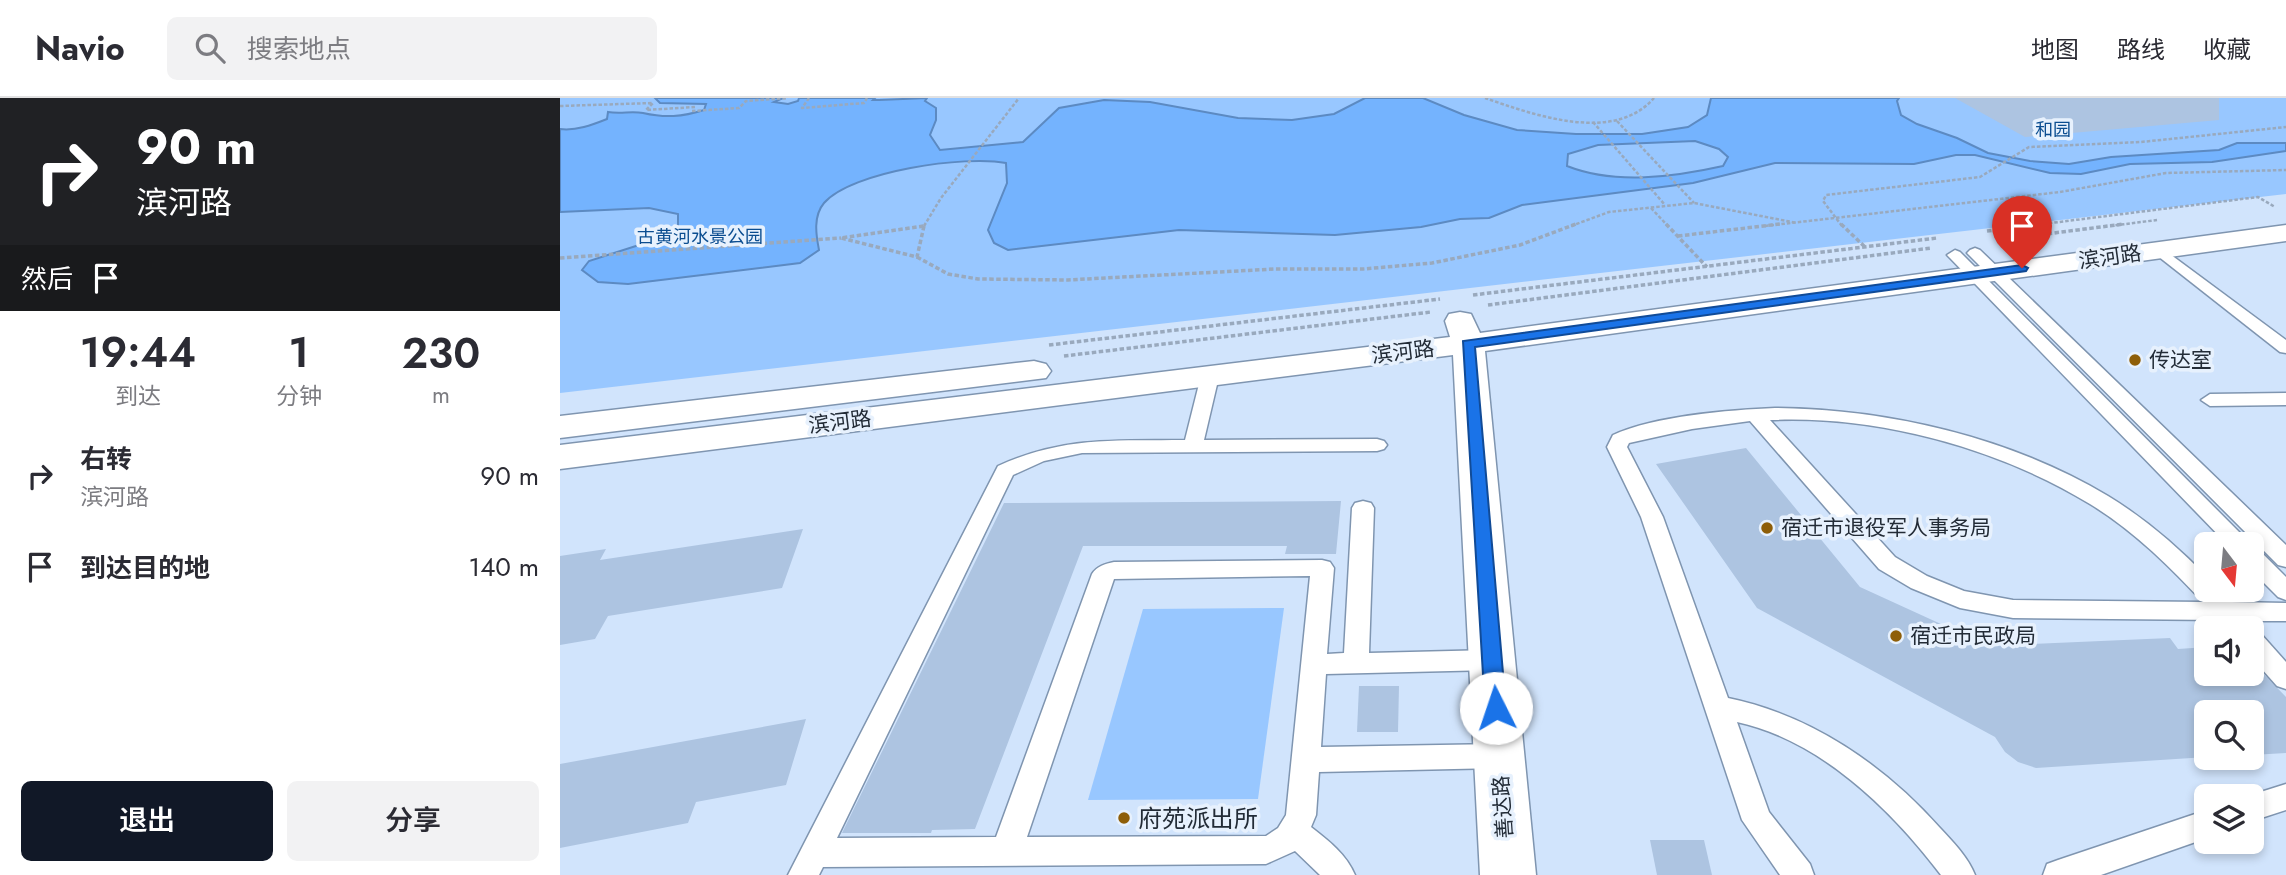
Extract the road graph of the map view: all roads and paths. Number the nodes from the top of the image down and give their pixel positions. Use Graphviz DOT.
graph roads {
  1 [pos="788,98"];
  2 [pos="809,98"];
  3 [pos="867,98"];
  4 [pos="1019,98"];
  5 [pos="1485,98"];
  6 [pos="1654,98"];
  7 [pos="560,106"];
  8 [pos="1592,121"];
  9 [pos="1616,121"];
  10 [pos="2286,127"];
  11 [pos="2286,170"];
  12 [pos="1694,203"];
  13 [pos="1665,205"];
  14 [pos="1650,208"];
  15 [pos="2279,212"];
  16 [pos="1835,219"];
  17 [pos="1797,223"];
  18 [pos="924,226"];
  19 [pos="2160,235"];
  20 [pos="1678,236"];
  21 [pos="841,238"];
  22 [pos="1865,247"];
  23 [pos="1970,251"];
  24 [pos="917,257"];
  25 [pos="560,258"];
  26 [pos="1707,267"];
  27 [pos="2045,320"];
  28 [pos="2020,321"];
  29 [pos="1462,324"];
  30 [pos="2286,348"];
  31 [pos="1057,356"];
  32 [pos="1210,376"];
  33 [pos="2286,398"];
  34 [pos="2210,400"];
  35 [pos="1756,416"];
  36 [pos="560,427"];
  37 [pos="1377,445"];
  38 [pos="1193,446"];
  39 [pos="560,457"];
  40 [pos="1363,508"];
  41 [pos="2228,532"];
  42 [pos="2286,559"];
  43 [pos="2264,569"];
  44 [pos="2286,591"];
  45 [pos="2286,612"];
  46 [pos="2230,616"];
  47 [pos="2260,616"];
  48 [pos="2194,618"];
  49 [pos="2264,654"];
  50 [pos="1492,660"];
  51 [pos="1356,663"];
  52 [pos="1313,664"];
  53 [pos="2286,679"];
  54 [pos="1717,707"];
  55 [pos="1499,756"];
  56 [pos="1306,760"];
  57 [pos="2286,797"];
  58 [pos="2264,804"];
  59 [pos="2194,828"];
  60 [pos="1295,832"];
  61 [pos="1006,853"];
  62 [pos="808,864"];
  63 [pos="1340,875"];
  64 [pos="1508,875"];
  65 [pos="1799,875"];
  66 [pos="1960,875"];
  67 [pos="2059,875"];
  1 -- 7 [label="path"];
  2 -- 3 [label="path"];
  4 -- 18 [label="path"];
  5 -- 8 [label="path"];
  6 -- 9 [label="path"];
  8 -- 9 [label="path"];
  8 -- 13 [label="path"];
  9 -- 12 [label="path"];
  10 -- 16 [label="path"];
  11 -- 16 [label="path"];
  12 -- 13 [label="path"];
  12 -- 17 [label="path"];
  13 -- 14 [label="path"];
  14 -- 20 [label="path"];
  14 -- 24 [label="path"];
  15 -- 19 [label="main road, 滨河路"];
  15 -- 23 [label="main road, 滨河路"];
  15 -- 23 [label="path"];
  16 -- 17 [label="path"];
  16 -- 22 [label="path"];
  17 -- 20 [label="path"];
  18 -- 21 [label="path"];
  18 -- 24 [label="path"];
  19 -- 23 [label="main road, 滨河路"];
  19 -- 23 [label="path"];
  19 -- 30 [label="lane"];
  20 -- 26 [label="path"];
  21 -- 24 [label="path"];
  21 -- 25 [label="path"];
  22 -- 23 [label="path"];
  22 -- 26 [label="path"];
  23 -- 27 [label="lane"];
  23 -- 28 [label="lane"];
  23 -- 29 [label="main road, 滨河路"];
  23 -- 29 [label="path"];
  26 -- 29 [label="path"];
  27 -- 28 [label="lane"];
  27 -- 42 [label="lane"];
  28 -- 41 [label="lane"];
  29 -- 31 [label="path"];
  29 -- 32 [label="main road, 滨河路"];
  29 -- 36 [label="main road, 滨河路"];
  29 -- 50 [label="main road, 善达路"];
  32 -- 38 [label="lane"];
  32 -- 39 [label="main road, 滨河路"];
  33 -- 34 [label="lane"];
  35 -- 46 [label="lane"];
  35 -- 48 [label="lane"];
  35 -- 54 [label="lane"];
  37 -- 38 [label="lane"];
  38 -- 62 [label="lane"];
  40 -- 51 [label="lane"];
  43 -- 44 [label="lane"];
  45 -- 47 [label="lane"];
  49 -- 53 [label="lane"];
  50 -- 51 [label="lane"];
  50 -- 55 [label="main road, 善达路"];
  51 -- 52 [label="lane"];
  52 -- 56 [label="lane"];
  52 -- 61 [label="lane"];
  54 -- 65 [label="lane"];
  54 -- 66 [label="lane"];
  55 -- 56 [label="lane"];
  55 -- 64 [label="main road, 善达路"];
  56 -- 60 [label="lane"];
  57 -- 58 [label="lane"];
  59 -- 67 [label="lane"];
  60 -- 61 [label="lane"];
  60 -- 63 [label="lane"];
  61 -- 62 [label="lane"];
}
